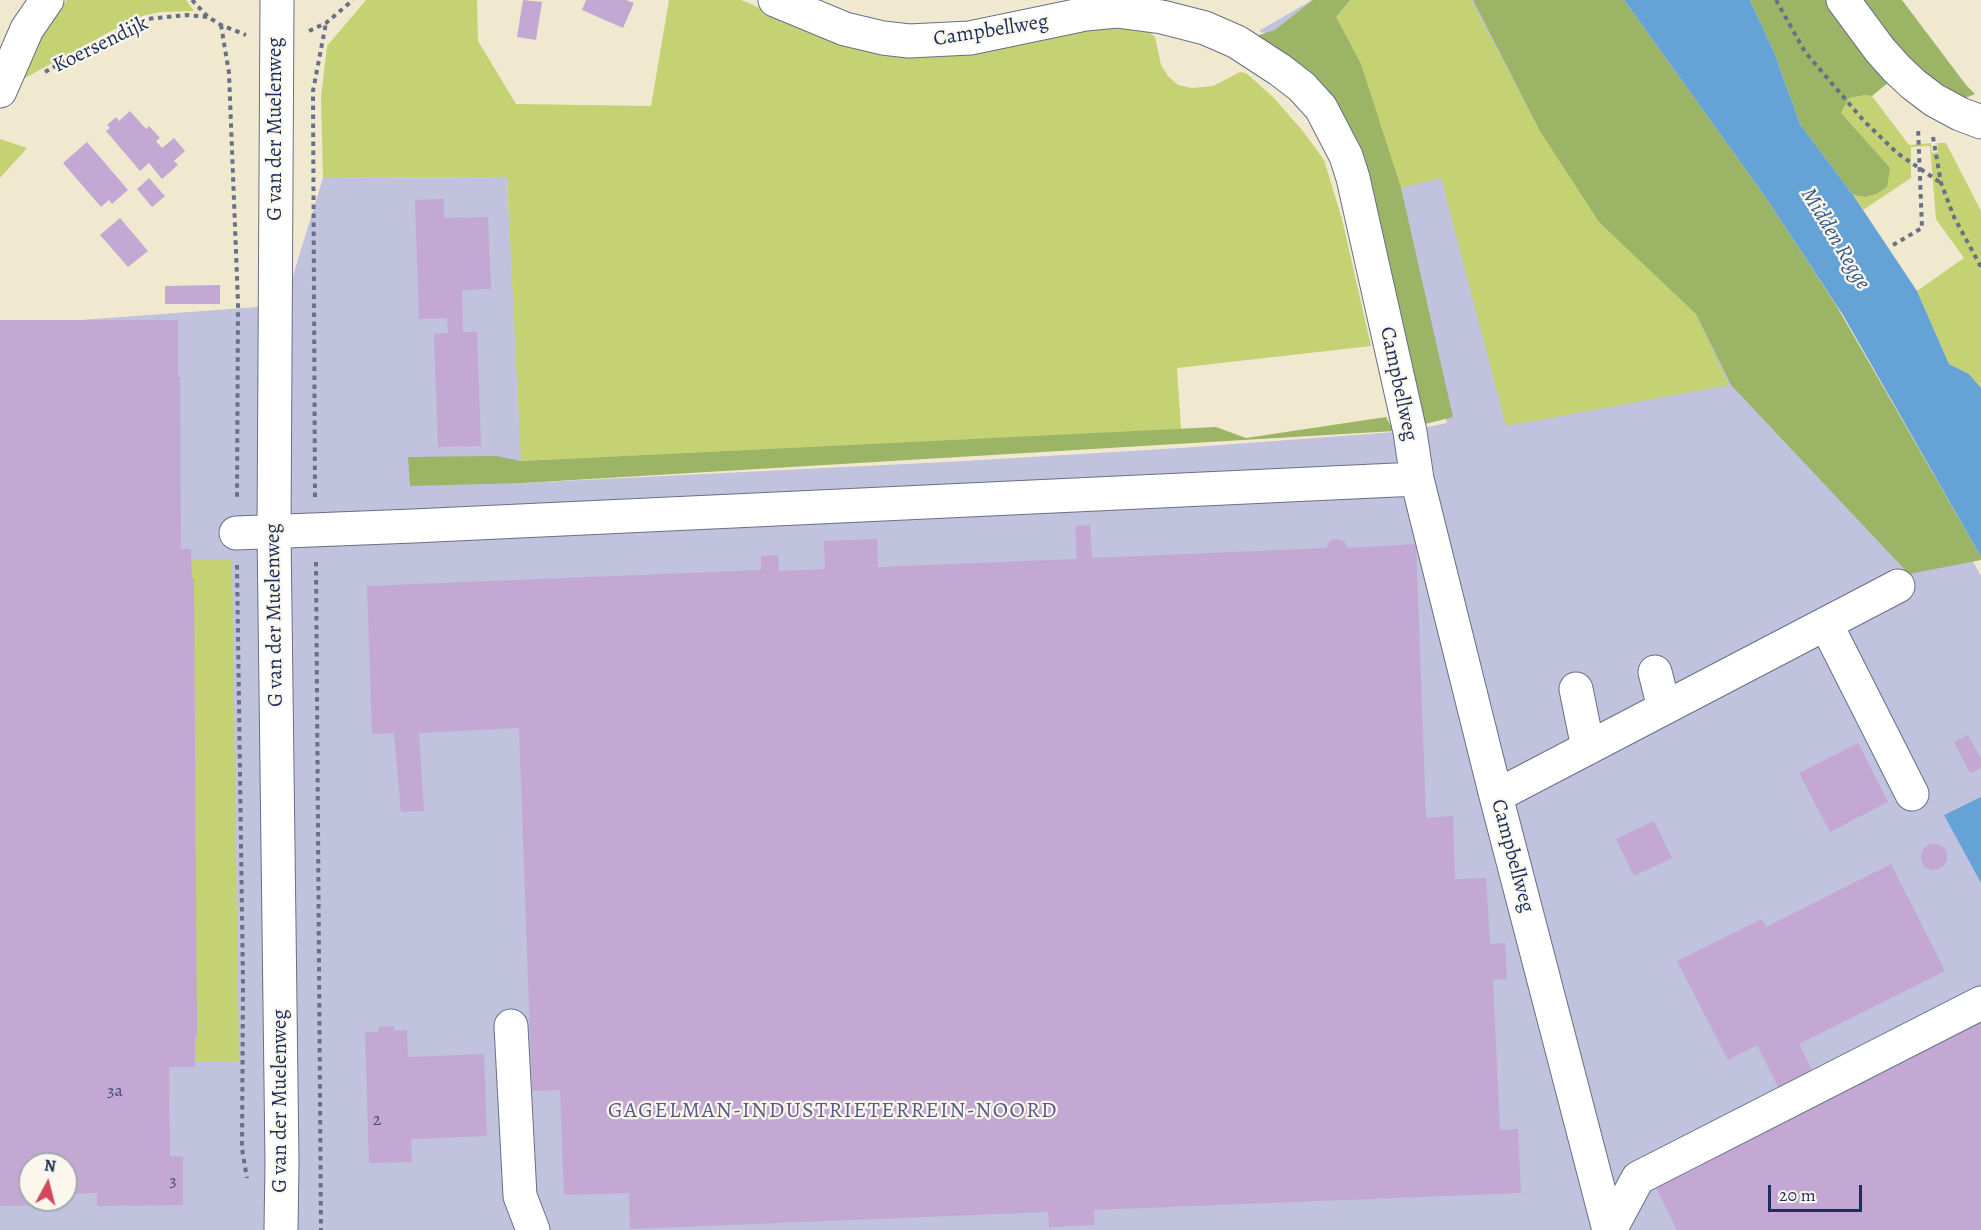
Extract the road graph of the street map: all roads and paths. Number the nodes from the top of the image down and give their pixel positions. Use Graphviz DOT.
graph roads {
  1 [pos="47,0"];
  2 [pos="192,0"];
  3 [pos="277,0"];
  4 [pos="775,0"];
  5 [pos="1776,0"];
  6 [pos="1843,0"];
  7 [pos="818,8"];
  8 [pos="1188,11"];
  9 [pos="208,17"];
  10 [pos="326,23"];
  11 [pos="38,76"];
  12 [pos="0,91"];
  13 [pos="1970,118"];
  14 [pos="1920,144"];
  15 [pos="1981,145"];
  16 [pos="1934,149"];
  17 [pos="1920,168"];
  18 [pos="1941,183"];
  19 [pos="1893,245"];
  20 [pos="1981,267"];
  21 [pos="1417,479"];
  22 [pos="316,530"];
  23 [pos="274,532"];
  24 [pos="236,533"];
  25 [pos="1898,586"];
  26 [pos="1826,624"];
  27 [pos="1655,672"];
  28 [pos="1576,689"];
  29 [pos="1664,708"];
  30 [pos="1588,748"];
  31 [pos="1912,794"];
  32 [pos="1496,796"];
  33 [pos="1981,1003"];
  34 [pos="511,1026"];
  35 [pos="248,1180"];
  36 [pos="281,1230"];
  37 [pos="321,1230"];
  38 [pos="532,1230"];
  39 [pos="1610,1230"];
  1 -- 12 [label="street, Koersendijk"];
  2 -- 9 [label="path"];
  3 -- 23 [label="street, G van der Muelenweg"];
  4 -- 7 [label="street, Campbellweg"];
  5 -- 17 [label="path"];
  6 -- 13 [label="street"];
  7 -- 8 [label="street, Campbellweg"];
  8 -- 21 [label="street, Campbellweg"];
  9 -- 11 [label="path, Koersendijk"];
  9 -- 24 [label="path, G van der Muelenweg"];
  10 -- 22 [label="path, G van der Muelenweg"];
  13 -- 15 [label="street"];
  14 -- 17 [label="path"];
  16 -- 18 [label="path"];
  17 -- 18 [label="path"];
  17 -- 19 [label="path"];
  18 -- 20 [label="path"];
  21 -- 22 [label="street"];
  21 -- 32 [label="street, Campbellweg"];
  22 -- 23 [label="street"];
  22 -- 37 [label="path, G van der Muelenweg"];
  23 -- 24 [label="street"];
  23 -- 36 [label="street, G van der Muelenweg"];
  24 -- 35 [label="path, G van der Muelenweg"];
  25 -- 26 [label="street"];
  26 -- 29 [label="street"];
  26 -- 31 [label="street"];
  27 -- 29 [label="street"];
  28 -- 30 [label="street"];
  29 -- 30 [label="street"];
  30 -- 32 [label="street"];
  32 -- 39 [label="street, Campbellweg"];
  33 -- 39 [label="street"];
  34 -- 38 [label="street"];
}
